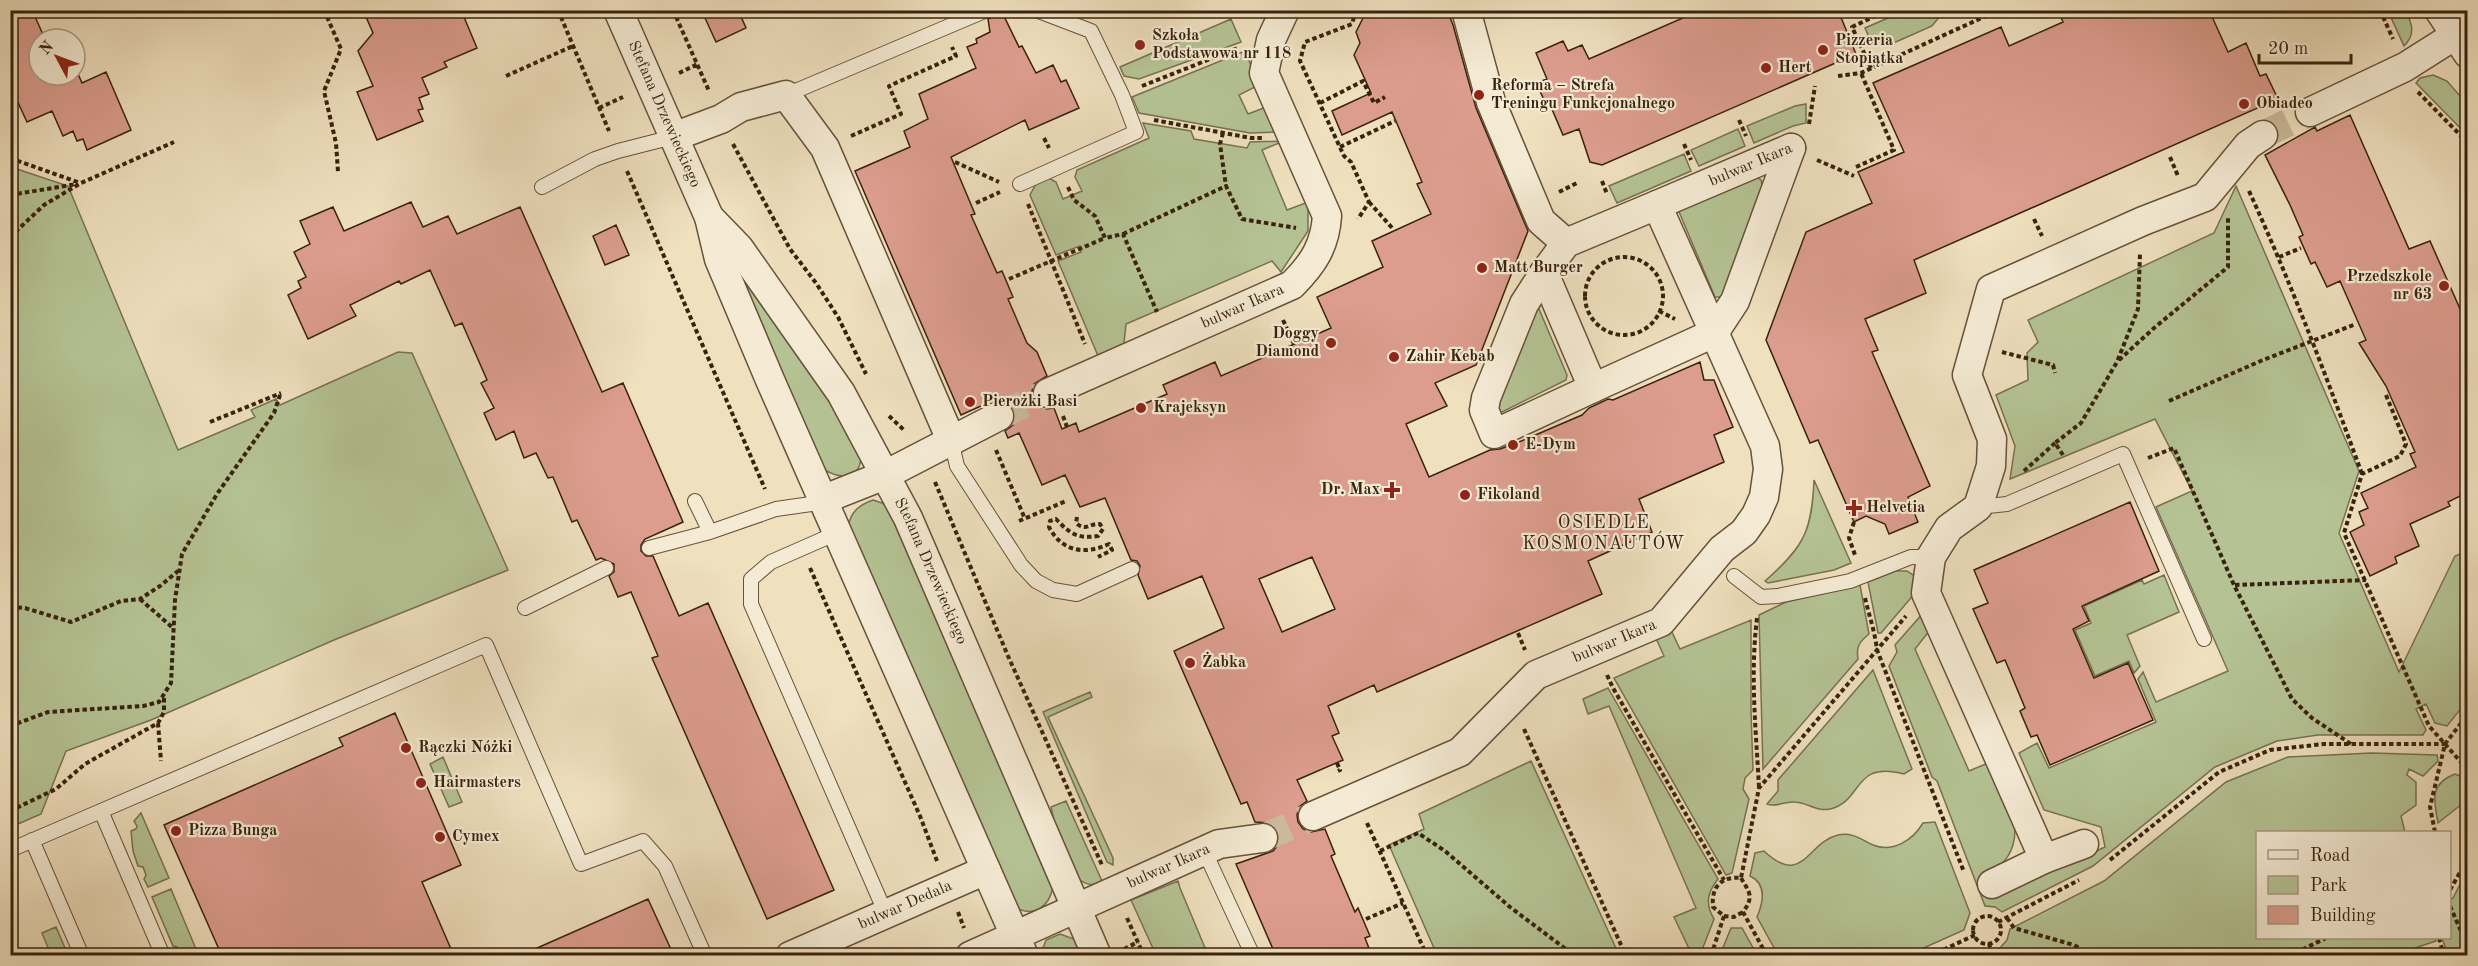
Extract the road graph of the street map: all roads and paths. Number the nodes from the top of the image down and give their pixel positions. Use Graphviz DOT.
graph roads {
  1 [pos="324,10"];
  2 [pos="558,10"];
  3 [pos="618,10"];
  4 [pos="987,10"];
  5 [pos="1035,10"];
  6 [pos="1285,10"];
  7 [pos="1356,10"];
  8 [pos="1466,10"];
  9 [pos="1888,10"];
  10 [pos="1999,10"];
  11 [pos="2380,10"];
  12 [pos="2439,10"];
  13 [pos="945,28"];
  14 [pos="1271,40"];
  15 [pos="2395,43"];
  16 [pos="2461,45"];
  17 [pos="573,46"];
  18 [pos="698,64"];
  19 [pos="1871,68"];
  20 [pos="1861,73"];
  21 [pos="673,75"];
  22 [pos="506,76"];
  23 [pos="1838,76"];
  24 [pos="2411,84"];
  25 [pos="1815,86"];
  26 [pos="786,95"];
  27 [pos="1122,95"];
  28 [pos="625,96"];
  29 [pos="1385,98"];
  30 [pos="1320,103"];
  31 [pos="600,108"];
  32 [pos="2310,112"];
  33 [pos="1130,115"];
  34 [pos="1739,120"];
  35 [pos="1395,121"];
  36 [pos="1809,123"];
  37 [pos="1742,128"];
  38 [pos="1222,133"];
  39 [pos="1291,134"];
  40 [pos="2263,135"];
  41 [pos="673,137"];
  42 [pos="174,142"];
  43 [pos="2468,143"];
  44 [pos="1684,144"];
  45 [pos="1340,147"];
  46 [pos="825,148"];
  47 [pos="618,151"];
  48 [pos="1687,152"];
  49 [pos="2170,157"];
  50 [pos="10,158"];
  51 [pos="955,162"];
  52 [pos="1856,167"];
  53 [pos="1839,170"];
  54 [pos="338,172"];
  55 [pos="2226,172"];
  56 [pos="1854,176"];
  57 [pos="2179,178"];
  58 [pos="1602,181"];
  59 [pos="81,183"];
  60 [pos="1002,183"];
  61 [pos="1020,183"];
  62 [pos="1577,183"];
  63 [pos="1226,186"];
  64 [pos="542,187"];
  65 [pos="1604,187"];
  66 [pos="1069,189"];
  67 [pos="10,195"];
  68 [pos="1551,196"];
  69 [pos="1369,202"];
  70 [pos="1657,205"];
  71 [pos="709,217"];
  72 [pos="2034,219"];
  73 [pos="2143,221"];
  74 [pos="1394,230"];
  75 [pos="1122,234"];
  76 [pos="1326,234"];
  77 [pos="10,237"];
  78 [pos="1105,238"];
  79 [pos="2043,238"];
  80 [pos="1566,243"];
  81 [pos="2301,248"];
  82 [pos="1644,252"];
  83 [pos="2279,257"];
  84 [pos="1051,261"];
  85 [pos="1640,261"];
  86 [pos="1544,273"];
  87 [pos="1579,274"];
  88 [pos="1009,279"];
  89 [pos="1590,279"];
  90 [pos="1659,311"];
  91 [pos="1669,316"];
  92 [pos="2356,324"];
  93 [pos="1714,333"];
  94 [pos="1169,339"];
  95 [pos="2313,341"];
  96 [pos="2023,357"];
  97 [pos="2116,362"];
  98 [pos="1097,372"];
  99 [pos="2055,373"];
  100 [pos="1593,388"];
  101 [pos="1048,393"];
  102 [pos="2386,395"];
  103 [pos="2169,401"];
  104 [pos="1064,418"];
  105 [pos="992,419"];
  106 [pos="210,422"];
  107 [pos="1067,427"];
  108 [pos="951,440"];
  109 [pos="2128,466"];
  110 [pos="2362,474"];
  111 [pos="885,475"];
  112 [pos="2075,475"];
  113 [pos="822,500"];
  114 [pos="696,501"];
  115 [pos="1066,501"];
  116 [pos="1978,507"];
  117 [pos="776,509"];
  118 [pos="1077,517"];
  119 [pos="1025,519"];
  120 [pos="1854,522"];
  121 [pos="1016,523"];
  122 [pos="710,532"];
  123 [pos="837,533"];
  124 [pos="649,548"];
  125 [pos="801,549"];
  126 [pos="1855,554"];
  127 [pos="1931,557"];
  128 [pos="1090,561"];
  129 [pos="606,568"];
  130 [pos="179,570"];
  131 [pos="1132,570"];
  132 [pos="1734,576"];
  133 [pos="2366,580"];
  134 [pos="2234,585"];
  135 [pos="1926,593"];
  136 [pos="1865,597"];
  137 [pos="140,599"];
  138 [pos="10,607"];
  139 [pos="1759,607"];
  140 [pos="525,608"];
  141 [pos="174,629"];
  142 [pos="2204,639"];
  143 [pos="1596,650"];
  144 [pos="1878,650"];
  145 [pos="164,696"];
  146 [pos="1510,702"];
  147 [pos="2468,714"];
  148 [pos="158,723"];
  149 [pos="11,726"];
  150 [pos="2352,744"];
  151 [pos="2445,744"];
  152 [pos="1337,763"];
  153 [pos="2468,770"];
  154 [pos="1340,771"];
  155 [pos="167,782"];
  156 [pos="1759,788"];
  157 [pos="1356,797"];
  158 [pos="10,811"];
  159 [pos="101,811"];
  160 [pos="1313,816"];
  161 [pos="2435,831"];
  162 [pos="1263,838"];
  163 [pos="33,840"];
  164 [pos="2084,844"];
  165 [pos="10,850"];
  166 [pos="1204,850"];
  167 [pos="1380,851"];
  168 [pos="2468,858"];
  169 [pos="2044,859"];
  170 [pos="2104,864"];
  171 [pos="986,870"];
  172 [pos="1965,873"];
  173 [pos="2086,877"];
  174 [pos="1741,878"];
  175 [pos="1724,880"];
  176 [pos="948,887"];
  177 [pos="2451,888"];
  178 [pos="1985,895"];
  179 [pos="1403,903"];
  180 [pos="1076,907"];
  181 [pos="2451,908"];
  182 [pos="1743,912"];
  183 [pos="886,914"];
  184 [pos="1724,916"];
  185 [pos="1982,917"];
  186 [pos="2007,918"];
  187 [pos="1366,919"];
  188 [pos="1998,922"];
  189 [pos="1975,935"];
  190 [pos="2324,939"];
  191 [pos="2439,939"];
  192 [pos="1138,942"];
  193 [pos="1989,943"];
  194 [pos="1020,946"];
  195 [pos="2468,947"];
  196 [pos="973,954"];
  197 [pos="82,956"];
  198 [pos="163,956"];
  199 [pos="705,956"];
  200 [pos="790,956"];
  201 [pos="1097,956"];
  202 [pos="1144,956"];
  203 [pos="1253,956"];
  204 [pos="1427,956"];
  205 [pos="1575,956"];
  206 [pos="1626,956"];
  207 [pos="1711,956"];
  208 [pos="1767,956"];
  209 [pos="1930,956"];
  210 [pos="1992,956"];
  211 [pos="2093,956"];
  212 [pos="2289,956"];
  213 [pos="2444,956"];
  1 -- 54 [label="path"];
  2 -- 17 [label="path"];
  3 -- 41 [label="street, Stefana Drzewieckiego"];
  4 -- 13 [label="lane"];
  5 -- 27 [label="lane"];
  6 -- 14 [label="street"];
  7 -- 30 [label="path"];
  8 -- 80 [label="street"];
  9 -- 19 [label="path"];
  10 -- 19 [label="path"];
  11 -- 15 [label="path"];
  12 -- 16 [label="street"];
  13 -- 26 [label="lane"];
  13 -- 46 [label="path"];
  14 -- 27 [label="path"];
  14 -- 39 [label="street"];
  16 -- 32 [label="street"];
  17 -- 22 [label="path"];
  17 -- 31 [label="path"];
  18 -- 21 [label="path"];
  19 -- 20 [label="path"];
  20 -- 23 [label="path"];
  20 -- 52 [label="path"];
  24 -- 43 [label="path"];
  25 -- 36 [label="path"];
  26 -- 41 [label="street"];
  26 -- 46 [label="street"];
  27 -- 33 [label="lane"];
  28 -- 31 [label="path"];
  29 -- 30 [label="path"];
  30 -- 45 [label="path"];
  31 -- 47 [label="path"];
  33 -- 38 [label="path"];
  33 -- 61 [label="lane"];
  34 -- 37 [label="path"];
  35 -- 45 [label="path"];
  38 -- 39 [label="path"];
  38 -- 63 [label="path"];
  39 -- 76 [label="street"];
  40 -- 55 [label="street"];
  41 -- 47 [label="lane"];
  41 -- 71 [label="street, Stefana Drzewieckiego"];
  42 -- 59 [label="path"];
  44 -- 48 [label="path"];
  45 -- 69 [label="path"];
  46 -- 108 [label="street"];
  47 -- 64 [label="lane"];
  47 -- 117 [label="path"];
  49 -- 57 [label="path"];
  50 -- 59 [label="path"];
  51 -- 60 [label="path"];
  53 -- 56 [label="path"];
  55 -- 73 [label="street"];
  55 -- 83 [label="path"];
  55 -- 97 [label="path"];
  58 -- 65 [label="path"];
  59 -- 67 [label="path"];
  59 -- 77 [label="path"];
  61 -- 84 [label="path"];
  62 -- 68 [label="path"];
  63 -- 75 [label="path"];
  63 -- 76 [label="path"];
  66 -- 78 [label="path"];
  69 -- 74 [label="path"];
  69 -- 76 [label="path"];
  70 -- 80 [label="street, bulwar Ikara"];
  70 -- 93 [label="street, bulwar Ikara"];
  70 -- 93 [label="street, bulwar Ikara"];
  71 -- 111 [label="street, Stefana Drzewieckiego"];
  71 -- 113 [label="street, Stefana Drzewieckiego"];
  72 -- 79 [label="path"];
  73 -- 97 [label="path"];
  73 -- 116 [label="street"];
  75 -- 78 [label="path"];
  75 -- 94 [label="path"];
  76 -- 94 [label="street, bulwar Ikara"];
  78 -- 84 [label="path"];
  80 -- 86 [label="street"];
  81 -- 83 [label="path"];
  82 -- 85 [label="path"];
  83 -- 95 [label="path"];
  84 -- 88 [label="path"];
  84 -- 98 [label="path"];
  85 -- 89 [label="path"];
  85 -- 90 [label="path"];
  86 -- 100 [label="street"];
  86 -- 100 [label="street"];
  87 -- 89 [label="path"];
  89 -- 90 [label="path"];
  90 -- 91 [label="path"];
  92 -- 95 [label="path"];
  93 -- 100 [label="street"];
  93 -- 143 [label="street, bulwar Ikara"];
  94 -- 98 [label="street, bulwar Ikara"];
  95 -- 103 [label="path"];
  95 -- 110 [label="path"];
  96 -- 99 [label="path"];
  97 -- 112 [label="path"];
  98 -- 101 [label="street, bulwar Ikara"];
  102 -- 110 [label="path"];
  104 -- 107 [label="path"];
  105 -- 108 [label="street"];
  105 -- 119 [label="path"];
  106 -- 130 [label="path"];
  108 -- 111 [label="street"];
  108 -- 131 [label="lane"];
  109 -- 112 [label="lane"];
  109 -- 134 [label="path"];
  109 -- 142 [label="lane"];
  110 -- 133 [label="path"];
  111 -- 113 [label="street"];
  111 -- 180 [label="street, Stefana Drzewieckiego"];
  112 -- 116 [label="lane"];
  113 -- 117 [label="lane"];
  113 -- 123 [label="street, Stefana Drzewieckiego"];
  114 -- 122 [label="lane"];
  115 -- 119 [label="path"];
  116 -- 127 [label="street"];
  117 -- 122 [label="lane"];
  118 -- 128 [label="path"];
  119 -- 121 [label="path"];
  120 -- 126 [label="path"];
  122 -- 124 [label="lane"];
  123 -- 125 [label="lane"];
  123 -- 171 [label="street, Stefana Drzewieckiego"];
  125 -- 176 [label="path"];
  125 -- 183 [label="lane"];
  127 -- 132 [label="lane"];
  127 -- 135 [label="street"];
  129 -- 140 [label="lane"];
  130 -- 137 [label="path"];
  130 -- 141 [label="path"];
  133 -- 134 [label="path"];
  133 -- 151 [label="path"];
  134 -- 150 [label="path"];
  135 -- 144 [label="path"];
  135 -- 169 [label="street"];
  136 -- 144 [label="path"];
  137 -- 138 [label="path"];
  137 -- 141 [label="path"];
  139 -- 156 [label="path"];
  141 -- 145 [label="path"];
  143 -- 146 [label="street, bulwar Ikara"];
  143 -- 175 [label="path"];
  144 -- 156 [label="path"];
  144 -- 172 [label="path"];
  145 -- 148 [label="path"];
  145 -- 149 [label="path"];
  146 -- 157 [label="street, bulwar Ikara"];
  146 -- 206 [label="path"];
  147 -- 151 [label="path"];
  148 -- 155 [label="path"];
  148 -- 158 [label="path"];
  150 -- 151 [label="path"];
  150 -- 170 [label="path"];
  151 -- 153 [label="path"];
  151 -- 161 [label="path"];
  152 -- 154 [label="path"];
  155 -- 159 [label="lane"];
  155 -- 199 [label="lane"];
  156 -- 174 [label="path"];
  157 -- 160 [label="street, bulwar Ikara"];
  157 -- 167 [label="path"];
  159 -- 163 [label="lane"];
  159 -- 198 [label="lane"];
  162 -- 166 [label="street, bulwar Ikara"];
  163 -- 165 [label="lane"];
  163 -- 197 [label="lane"];
  164 -- 169 [label="street"];
  166 -- 180 [label="street, bulwar Ikara"];
  166 -- 203 [label="lane"];
  167 -- 179 [label="path"];
  167 -- 205 [label="path"];
  168 -- 177 [label="path"];
  169 -- 178 [label="street"];
  171 -- 176 [label="street, bulwar Dedala"];
  171 -- 194 [label="street, Stefana Drzewieckiego"];
  173 -- 186 [label="path"];
  174 -- 175 [label="path"];
  174 -- 182 [label="path"];
  175 -- 184 [label="path"];
  176 -- 183 [label="street, bulwar Dedala"];
  176 -- 196 [label="path"];
  178 -- 185 [label="path"];
  179 -- 187 [label="path"];
  179 -- 204 [label="path"];
  180 -- 194 [label="street, bulwar Ikara"];
  180 -- 201 [label="street, Stefana Drzewieckiego"];
  181 -- 195 [label="path"];
  182 -- 184 [label="path"];
  182 -- 208 [label="path"];
  183 -- 200 [label="street, bulwar Dedala"];
  184 -- 207 [label="path"];
  185 -- 188 [label="path"];
  185 -- 189 [label="path"];
  186 -- 188 [label="path"];
  186 -- 211 [label="path"];
  188 -- 193 [label="path"];
  189 -- 193 [label="path"];
  189 -- 209 [label="path"];
  190 -- 212 [label="path"];
  191 -- 213 [label="path"];
  192 -- 202 [label="path"];
  193 -- 210 [label="path"];
  194 -- 196 [label="street, bulwar Ikara"];
}
